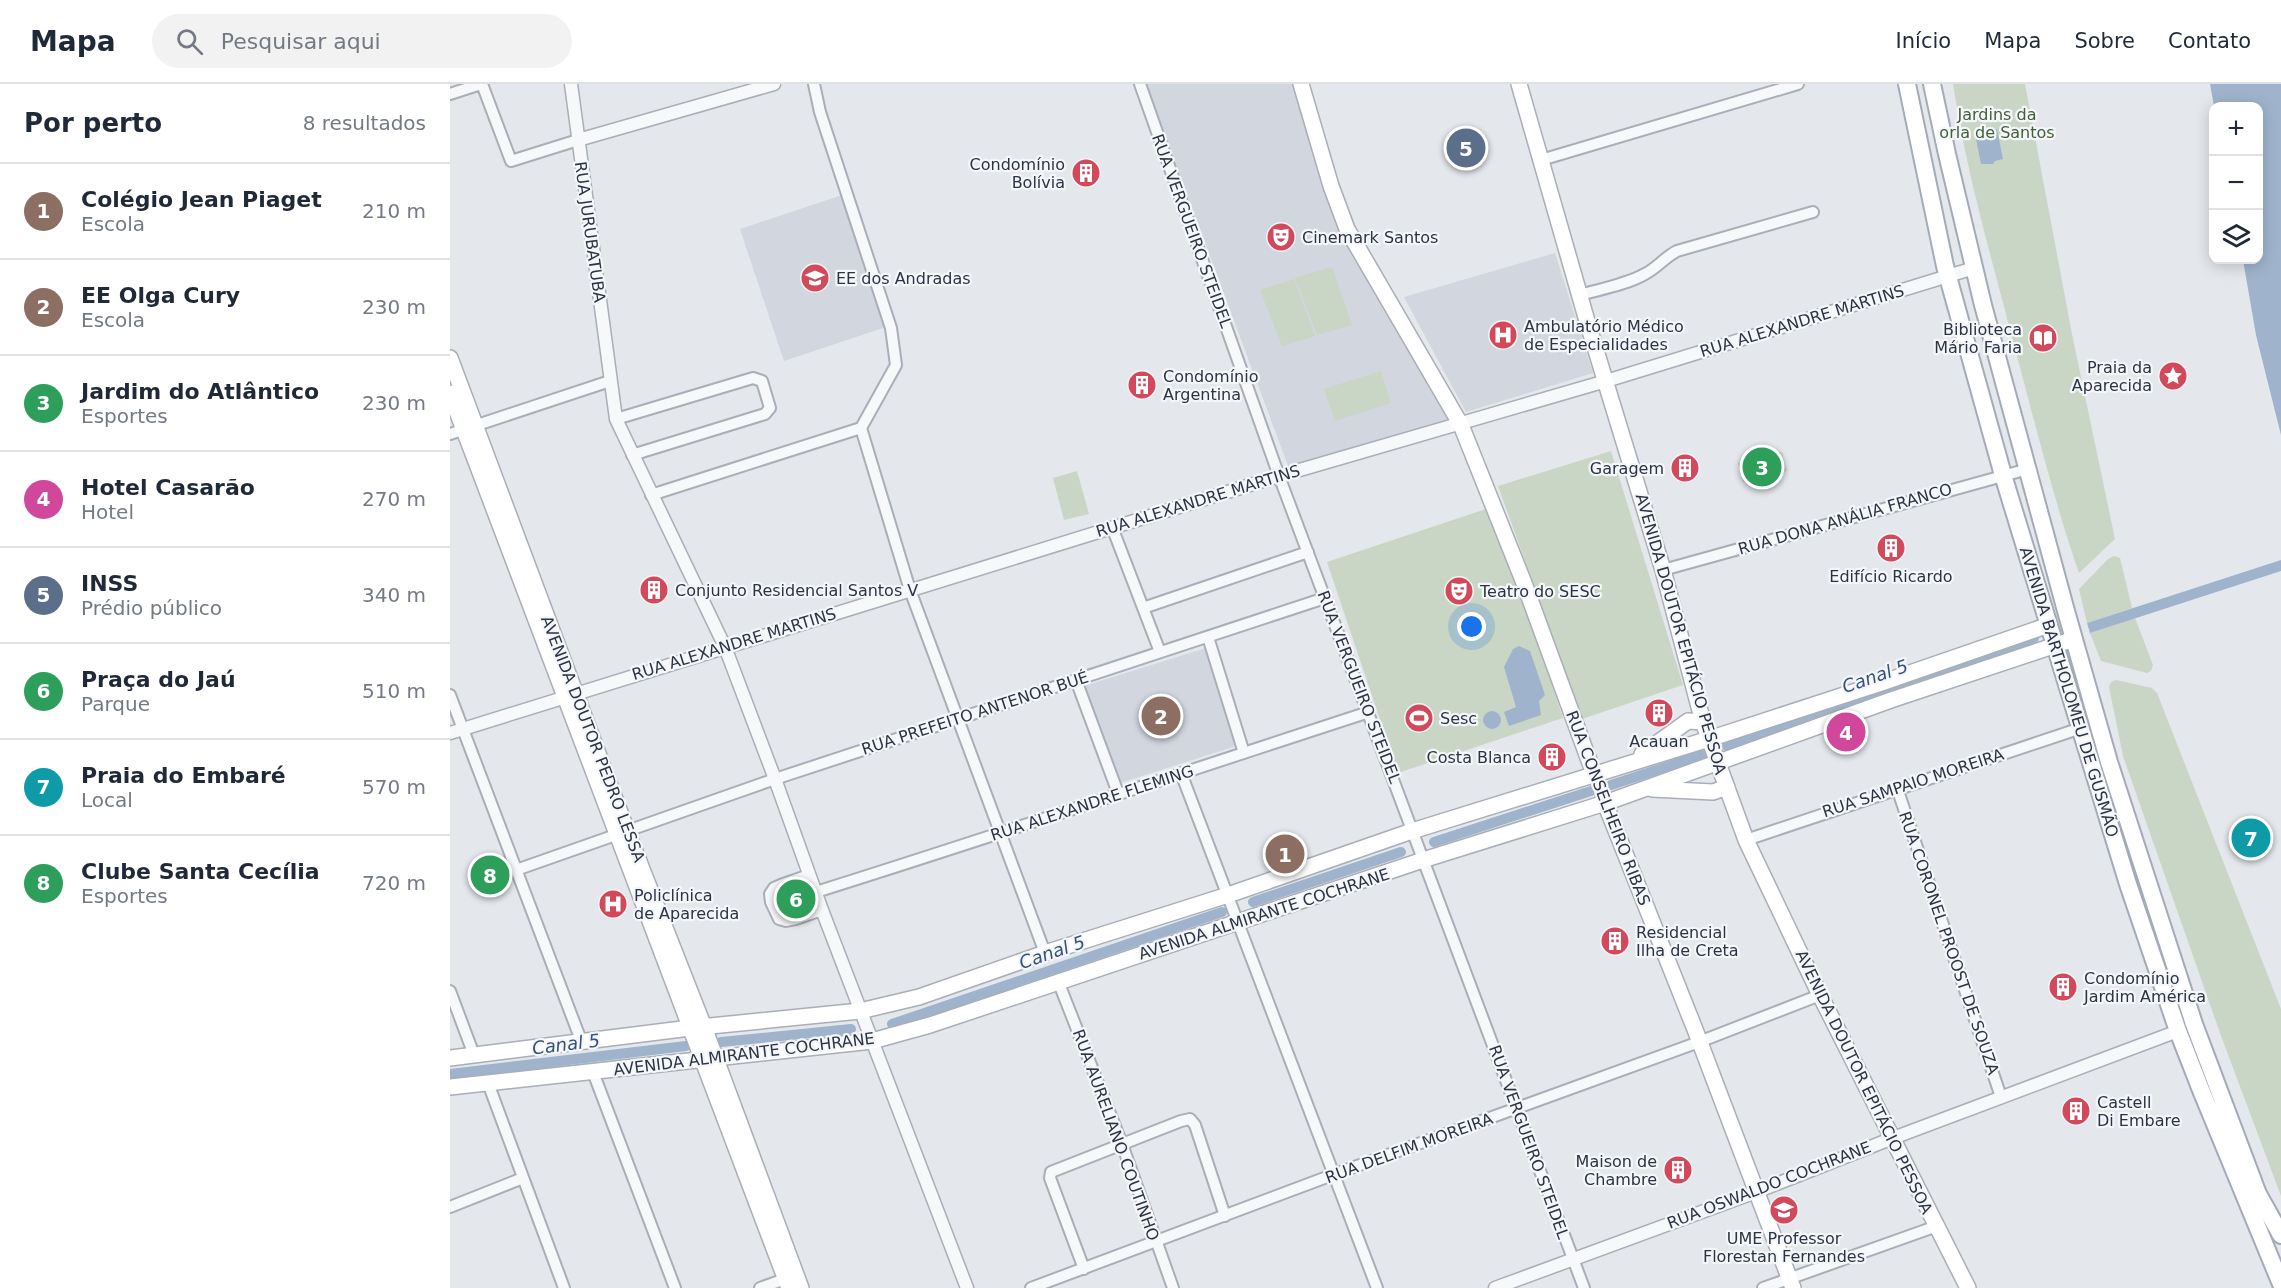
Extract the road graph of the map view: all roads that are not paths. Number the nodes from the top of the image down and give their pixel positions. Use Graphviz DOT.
graph roads {
  1 [pos="482,84"];
  2 [pos="571,84"];
  3 [pos="774,84"];
  4 [pos="814,84"];
  5 [pos="1140,84"];
  6 [pos="1301,84"];
  7 [pos="1519,84"];
  8 [pos="1798,84"];
  9 [pos="1907,84"];
  10 [pos="1932,84"];
  11 [pos="450,94"];
  12 [pos="578,140"];
  13 [pos="1541,160"];
  14 [pos="1814,212"];
  15 [pos="1974,268"];
  16 [pos="1948,276"];
  17 [pos="1580,295"];
  18 [pos="450,358"];
  19 [pos="610,381"];
  20 [pos="1606,381"];
  21 [pos="450,393"];
  22 [pos="616,419"];
  23 [pos="1461,425"];
  24 [pos="861,428"];
  25 [pos="463,429"];
  26 [pos="632,454"];
  27 [pos="2028,469"];
  28 [pos="2003,475"];
  29 [pos="1279,476"];
  30 [pos="651,495"];
  31 [pos="1112,527"];
  32 [pos="1308,552"];
  33 [pos="1663,570"];
  34 [pos="910,590"];
  35 [pos="1325,598"];
  36 [pos="1143,608"];
  37 [pos="2049,625"];
  38 [pos="1208,637"];
  39 [pos="2074,639"];
  40 [pos="2055,644"];
  41 [pos="725,647"];
  42 [pos="1160,652"];
  43 [pos="1076,680"];
  44 [pos="450,695"];
  45 [pos="571,695"];
  46 [pos="1368,712"];
  47 [pos="958,718"];
  48 [pos="1703,722"];
  49 [pos="2081,728"];
  50 [pos="463,729"];
  51 [pos="450,733"];
  52 [pos="1713,751"];
  53 [pos="1244,753"];
  54 [pos="1632,762"];
  55 [pos="1181,773"];
  56 [pos="1595,776"];
  57 [pos="775,779"];
  58 [pos="1727,787"];
  59 [pos="1642,788"];
  60 [pos="1897,788"];
  61 [pos="1118,793"];
  62 [pos="1604,801"];
  63 [pos="621,832"];
  64 [pos="1413,833"];
  65 [pos="1000,834"];
  66 [pos="1746,840"];
  67 [pos="1423,858"];
  68 [pos="516,870"];
  69 [pos="809,875"];
  70 [pos="816,892"];
  71 [pos="1229,897"];
  72 [pos="822,910"];
  73 [pos="1238,920"];
  74 [pos="1045,953"];
  75 [pos="1058,981"];
  76 [pos="450,992"];
  77 [pos="1820,995"];
  78 [pos="861,1014"];
  79 [pos="697,1028"];
  80 [pos="2178,1031"];
  81 [pos="871,1039"];
  82 [pos="1699,1042"];
  83 [pos="582,1043"];
  84 [pos="474,1055"];
  85 [pos="450,1058"];
  86 [pos="709,1059"];
  87 [pos="593,1072"];
  88 [pos="488,1083"];
  89 [pos="450,1087"];
  90 [pos="2001,1097"];
  91 [pos="1517,1109"];
  92 [pos="1893,1138"];
  93 [pos="1122,1144"];
  94 [pos="1335,1174"];
  95 [pos="523,1179"];
  96 [pos="1756,1192"];
  97 [pos="450,1207"];
  98 [pos="1225,1216"];
  99 [pos="1937,1226"];
  100 [pos="2281,1235"];
  101 [pos="1156,1243"];
  102 [pos="1572,1259"];
  103 [pos="1084,1269"];
  104 [pos="787,1283"];
  105 [pos="1791,1283"];
  106 [pos="2281,1284"];
  107 [pos="564,1288"];
  108 [pos="675,1288"];
  109 [pos="760,1288"];
  110 [pos="801,1288"];
  111 [pos="967,1288"];
  112 [pos="1031,1288"];
  113 [pos="1173,1288"];
  114 [pos="1377,1288"];
  115 [pos="1495,1288"];
  116 [pos="1584,1288"];
  117 [pos="1763,1288"];
  118 [pos="1968,1288"];
  1 -- 11 [label="street"];
  1 -- 12 [label="street"];
  2 -- 12 [label="street, RUA JURUBATUBA"];
  3 -- 12 [label="street"];
  4 -- 24 [label="street"];
  5 -- 29 [label="street, RUA VERGUEIRO STEIDEL"];
  6 -- 23 [label="main road, RUA CONSELHEIRO RIBAS"];
  7 -- 13 [label="main road, AVENIDA DOUTOR EPITÁCIO PESSOA"];
  8 -- 13 [label="street"];
  9 -- 16 [label="main road, AVENIDA BARTHOLOMEU DE GUSMÃO"];
  10 -- 15 [label="main road, AVENIDA BARTHOLOMEU DE GUSMÃO"];
  12 -- 19 [label="street, RUA JURUBATUBA"];
  13 -- 17 [label="main road, AVENIDA DOUTOR EPITÁCIO PESSOA"];
  14 -- 17 [label="street"];
  15 -- 16 [label="street, RUA ALEXANDRE MARTINS"];
  15 -- 27 [label="main road, AVENIDA BARTHOLOMEU DE GUSMÃO"];
  16 -- 20 [label="street, RUA ALEXANDRE MARTINS"];
  16 -- 28 [label="main road, AVENIDA BARTHOLOMEU DE GUSMÃO"];
  17 -- 20 [label="main road, AVENIDA DOUTOR EPITÁCIO PESSOA"];
  18 -- 25 [label="main road, AVENIDA DOUTOR PEDRO LESSA"];
  19 -- 22 [label="street, RUA JURUBATUBA"];
  19 -- 25 [label="street"];
  20 -- 23 [label="street, RUA ALEXANDRE MARTINS"];
  20 -- 33 [label="main road, AVENIDA DOUTOR EPITÁCIO PESSOA"];
  21 -- 25 [label="main road, AVENIDA DOUTOR PEDRO LESSA"];
  22 -- 26 [label="street, RUA JURUBATUBA"];
  22 -- 26 [label="street"];
  23 -- 29 [label="street, RUA ALEXANDRE MARTINS"];
  23 -- 56 [label="main road, RUA CONSELHEIRO RIBAS"];
  24 -- 30 [label="street"];
  24 -- 34 [label="street"];
  25 -- 45 [label="main road, AVENIDA DOUTOR PEDRO LESSA"];
  26 -- 30 [label="street, RUA JURUBATUBA"];
  27 -- 28 [label="street, RUA DONA ANÁLIA FRANCO"];
  27 -- 39 [label="main road, AVENIDA BARTHOLOMEU DE GUSMÃO"];
  28 -- 33 [label="street, RUA DONA ANÁLIA FRANCO"];
  28 -- 37 [label="main road, AVENIDA BARTHOLOMEU DE GUSMÃO"];
  29 -- 31 [label="street, RUA ALEXANDRE MARTINS"];
  29 -- 32 [label="street, RUA VERGUEIRO STEIDEL"];
  30 -- 41 [label="street, RUA JURUBATUBA"];
  31 -- 34 [label="street, RUA ALEXANDRE MARTINS"];
  31 -- 36 [label="street"];
  32 -- 35 [label="street, RUA VERGUEIRO STEIDEL"];
  32 -- 36 [label="street"];
  33 -- 48 [label="main road, AVENIDA DOUTOR EPITÁCIO PESSOA"];
  34 -- 41 [label="street, RUA ALEXANDRE MARTINS"];
  34 -- 47 [label="street"];
  35 -- 38 [label="street, RUA PREFEITO ANTENOR BUÉ"];
  35 -- 46 [label="street, RUA VERGUEIRO STEIDEL"];
  36 -- 42 [label="street"];
  37 -- 40 [label="main road, AVENIDA BARTHOLOMEU DE GUSMÃO"];
  37 -- 52 [label="main road, AVENIDA ALMIRANTE COCHRANE"];
  38 -- 42 [label="street, RUA PREFEITO ANTENOR BUÉ"];
  38 -- 53 [label="street"];
  39 -- 40 [label="main road, AVENIDA ALMIRANTE COCHRANE"];
  39 -- 100 [label="main road, AVENIDA BARTHOLOMEU DE GUSMÃO"];
  40 -- 49 [label="main road, AVENIDA BARTHOLOMEU DE GUSMÃO"];
  40 -- 52 [label="main road, AVENIDA ALMIRANTE COCHRANE"];
  41 -- 45 [label="street, RUA ALEXANDRE MARTINS"];
  41 -- 57 [label="street, RUA JURUBATUBA"];
  42 -- 43 [label="street, RUA PREFEITO ANTENOR BUÉ"];
  43 -- 47 [label="street, RUA PREFEITO ANTENOR BUÉ"];
  43 -- 61 [label="street"];
  44 -- 50 [label="street"];
  45 -- 50 [label="street, RUA ALEXANDRE MARTINS"];
  45 -- 63 [label="main road, AVENIDA DOUTOR PEDRO LESSA"];
  46 -- 53 [label="street, RUA ALEXANDRE FLEMING"];
  46 -- 64 [label="street, RUA VERGUEIRO STEIDEL"];
  47 -- 57 [label="street, RUA PREFEITO ANTENOR BUÉ"];
  47 -- 65 [label="street"];
  48 -- 52 [label="main road, AVENIDA DOUTOR EPITÁCIO PESSOA"];
  48 -- 54 [label="main road"];
  49 -- 60 [label="street, RUA SAMPAIO MOREIRA"];
  49 -- 80 [label="main road, AVENIDA BARTHOLOMEU DE GUSMÃO"];
  50 -- 51 [label="street, RUA ALEXANDRE MARTINS"];
  50 -- 68 [label="street"];
  52 -- 54 [label="main road, AVENIDA ALMIRANTE COCHRANE"];
  52 -- 58 [label="main road, AVENIDA DOUTOR EPITÁCIO PESSOA"];
  52 -- 59 [label="main road, AVENIDA ALMIRANTE COCHRANE"];
  53 -- 55 [label="street, RUA ALEXANDRE FLEMING"];
  54 -- 56 [label="main road, AVENIDA ALMIRANTE COCHRANE"];
  55 -- 61 [label="street, RUA ALEXANDRE FLEMING"];
  55 -- 71 [label="street"];
  56 -- 62 [label="street, RUA CONSELHEIRO RIBAS"];
  56 -- 64 [label="main road, AVENIDA ALMIRANTE COCHRANE"];
  57 -- 63 [label="street, RUA PREFEITO ANTENOR BUÉ"];
  57 -- 69 [label="street, RUA JURUBATUBA"];
  58 -- 59 [label="main road"];
  58 -- 66 [label="main road, AVENIDA DOUTOR EPITÁCIO PESSOA"];
  59 -- 62 [label="main road, AVENIDA ALMIRANTE COCHRANE"];
  60 -- 66 [label="street, RUA SAMPAIO MOREIRA"];
  60 -- 90 [label="street, RUA CORONEL PROOST DE SOUZA"];
  61 -- 65 [label="street, RUA ALEXANDRE FLEMING"];
  62 -- 67 [label="main road, AVENIDA ALMIRANTE COCHRANE"];
  62 -- 82 [label="main road, RUA CONSELHEIRO RIBAS"];
  63 -- 68 [label="street, RUA PREFEITO ANTENOR BUÉ"];
  63 -- 79 [label="main road, AVENIDA DOUTOR PEDRO LESSA"];
  64 -- 67 [label="street, RUA VERGUEIRO STEIDEL"];
  64 -- 71 [label="main road, AVENIDA ALMIRANTE COCHRANE"];
  65 -- 70 [label="street, RUA ALEXANDRE FLEMING"];
  65 -- 74 [label="street"];
  66 -- 77 [label="main road, AVENIDA DOUTOR EPITÁCIO PESSOA"];
  67 -- 73 [label="main road, AVENIDA ALMIRANTE COCHRANE"];
  67 -- 91 [label="street, RUA VERGUEIRO STEIDEL"];
  68 -- 83 [label="street"];
  69 -- 70 [label="street, RUA JURUBATUBA"];
  69 -- 72 [label="street"];
  70 -- 72 [label="street, RUA JURUBATUBA"];
  71 -- 73 [label="street"];
  71 -- 74 [label="main road, AVENIDA ALMIRANTE COCHRANE"];
  72 -- 78 [label="street, RUA JURUBATUBA"];
  73 -- 75 [label="main road, AVENIDA ALMIRANTE COCHRANE"];
  73 -- 94 [label="street"];
  74 -- 78 [label="main road, AVENIDA ALMIRANTE COCHRANE"];
  75 -- 81 [label="main road, AVENIDA ALMIRANTE COCHRANE"];
  75 -- 93 [label="street, RUA AURELIANO COUTINHO"];
  76 -- 84 [label="street"];
  77 -- 82 [label="street, RUA DELFIM MOREIRA"];
  77 -- 92 [label="main road, AVENIDA DOUTOR EPITÁCIO PESSOA"];
  78 -- 79 [label="main road, AVENIDA ALMIRANTE COCHRANE"];
  78 -- 81 [label="street, RUA JURUBATUBA"];
  79 -- 83 [label="main road, AVENIDA ALMIRANTE COCHRANE"];
  79 -- 86 [label="main road, AVENIDA DOUTOR PEDRO LESSA"];
  80 -- 90 [label="street, RUA OSWALDO COCHRANE"];
  80 -- 106 [label="main road, AVENIDA BARTHOLOMEU DE GUSMÃO"];
  81 -- 86 [label="main road, AVENIDA ALMIRANTE COCHRANE"];
  81 -- 111 [label="street, RUA JURUBATUBA"];
  82 -- 91 [label="street, RUA DELFIM MOREIRA"];
  82 -- 96 [label="main road, RUA CONSELHEIRO RIBAS"];
  83 -- 84 [label="main road, AVENIDA ALMIRANTE COCHRANE"];
  84 -- 85 [label="main road, AVENIDA ALMIRANTE COCHRANE"];
  86 -- 87 [label="main road, AVENIDA ALMIRANTE COCHRANE"];
  86 -- 104 [label="main road, AVENIDA DOUTOR PEDRO LESSA"];
  86 -- 110 [label="main road, AVENIDA DOUTOR PEDRO LESSA"];
  87 -- 88 [label="main road, AVENIDA ALMIRANTE COCHRANE"];
  87 -- 108 [label="street"];
  88 -- 89 [label="main road, AVENIDA ALMIRANTE COCHRANE"];
  88 -- 95 [label="street"];
  90 -- 92 [label="street, RUA OSWALDO COCHRANE"];
  91 -- 94 [label="street, RUA DELFIM MOREIRA"];
  91 -- 102 [label="street, RUA VERGUEIRO STEIDEL"];
  92 -- 96 [label="street, RUA OSWALDO COCHRANE"];
  92 -- 99 [label="main road, AVENIDA DOUTOR EPITÁCIO PESSOA"];
  93 -- 98 [label="street"];
  93 -- 101 [label="street, RUA AURELIANO COUTINHO"];
  93 -- 103 [label="street"];
  94 -- 98 [label="street, RUA DELFIM MOREIRA"];
  94 -- 114 [label="street"];
  95 -- 97 [label="street"];
  95 -- 107 [label="street"];
  96 -- 102 [label="street, RUA OSWALDO COCHRANE"];
  96 -- 105 [label="main road, RUA CONSELHEIRO RIBAS"];
  98 -- 101 [label="street, RUA DELFIM MOREIRA"];
  99 -- 105 [label="street"];
  99 -- 118 [label="main road, AVENIDA DOUTOR EPITÁCIO PESSOA"];
  101 -- 103 [label="street, RUA DELFIM MOREIRA"];
  101 -- 113 [label="street, RUA AURELIANO COUTINHO"];
  102 -- 115 [label="street, RUA OSWALDO COCHRANE"];
  102 -- 116 [label="street, RUA VERGUEIRO STEIDEL"];
  103 -- 112 [label="street, RUA DELFIM MOREIRA"];
  104 -- 109 [label="street"];
  105 -- 117 [label="street"];
}
